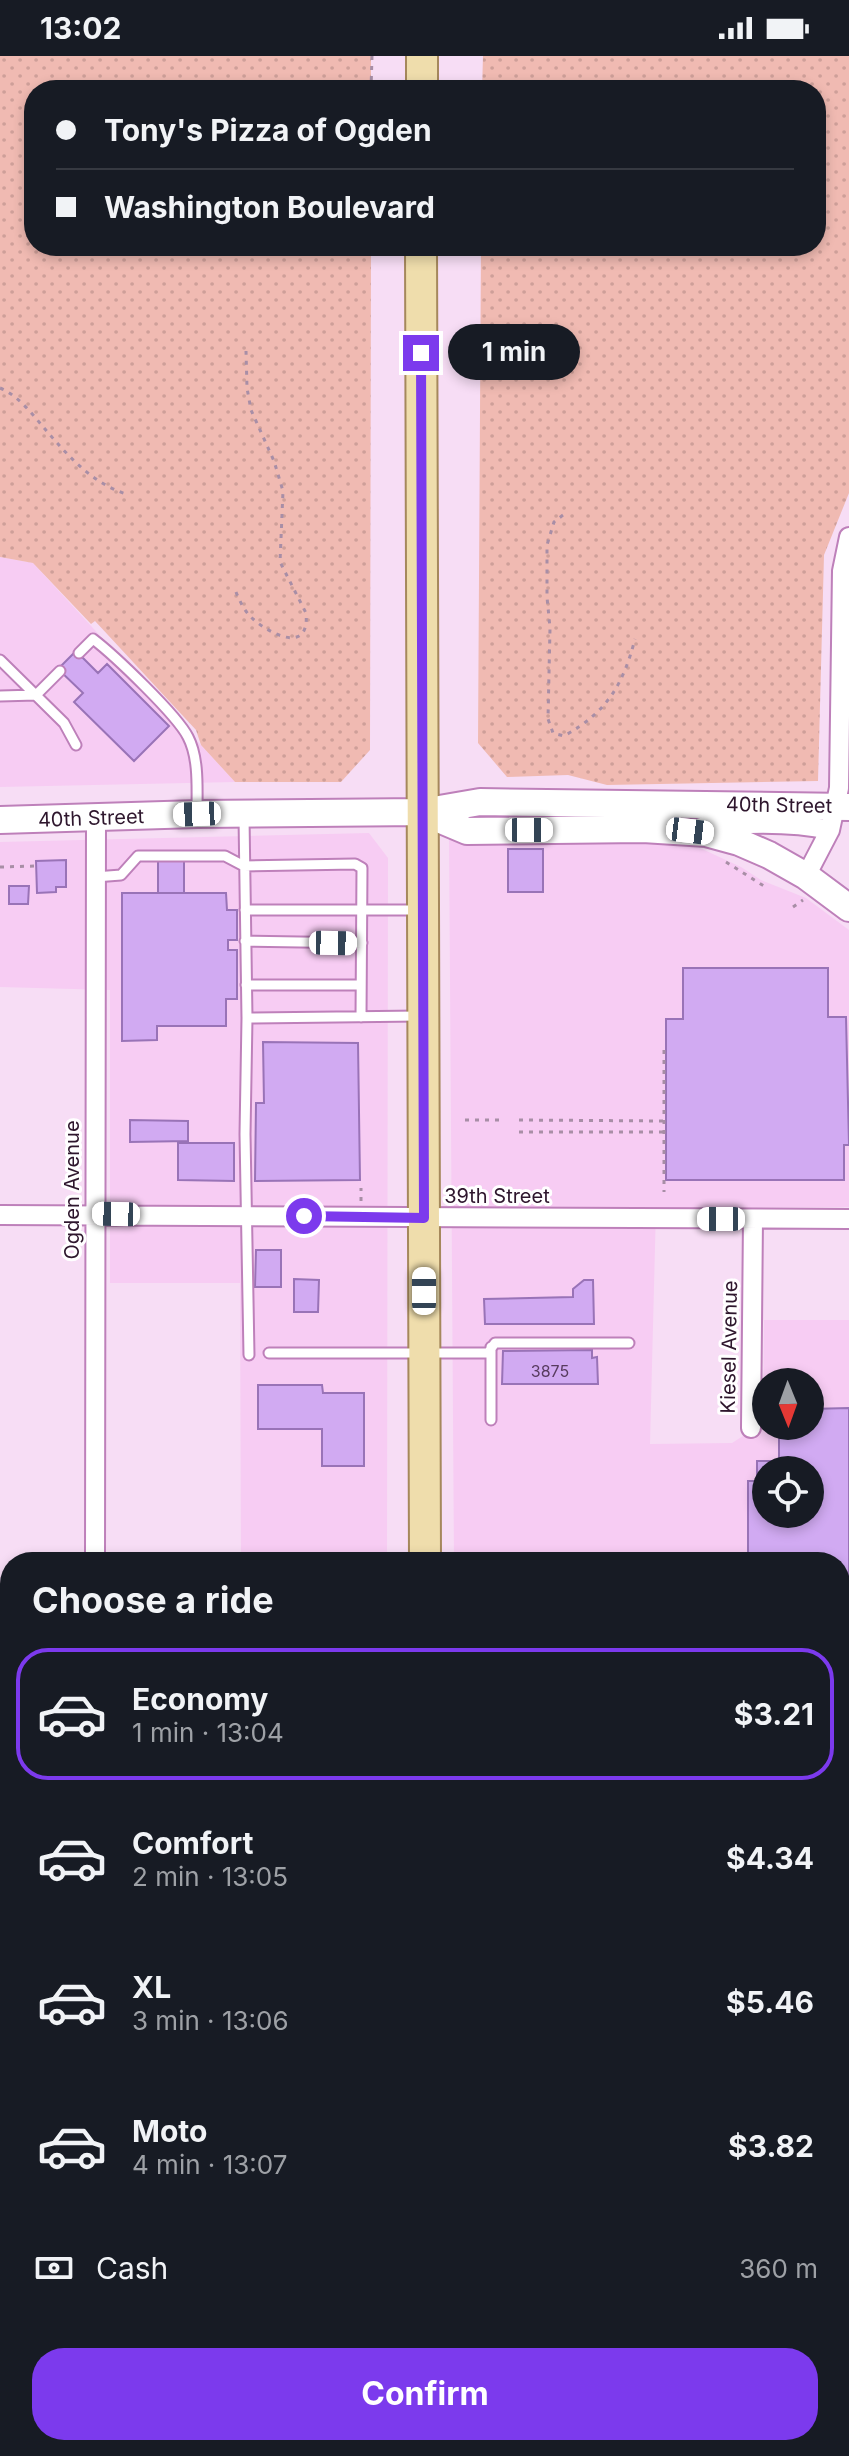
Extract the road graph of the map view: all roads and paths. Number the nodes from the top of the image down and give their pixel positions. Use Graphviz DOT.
graph roads {
  1 [pos="372,56"];
  2 [pos="422,56"];
  3 [pos="371,80"];
  4 [pos="422,80"];
  5 [pos="421,256"];
  6 [pos="246,351"];
  7 [pos="0,388"];
  8 [pos="126,494"];
  9 [pos="563,515"];
  10 [pos="849,537"];
  11 [pos="236,592"];
  12 [pos="635,639"];
  13 [pos="79,653"];
  14 [pos="0,660"];
  15 [pos="60,671"];
  16 [pos="36,695"];
  17 [pos="0,696"];
  18 [pos="76,745"];
  19 [pos="422,812"];
  20 [pos="197,814"];
  21 [pos="838,814"];
  22 [pos="244,815"];
  23 [pos="96,819"];
  24 [pos="0,820"];
  25 [pos="672,830"];
  26 [pos="719,859"];
  27 [pos="37,866"];
  28 [pos="244,866"];
  29 [pos="0,867"];
  30 [pos="806,876"];
  31 [pos="95,877"];
  32 [pos="767,888"];
  33 [pos="849,908"];
  34 [pos="245,910"];
  35 [pos="363,910"];
  36 [pos="422,910"];
  37 [pos="245,941"];
  38 [pos="362,943"];
  39 [pos="246,985"];
  40 [pos="361,985"];
  41 [pos="423,1016"];
  42 [pos="361,1017"];
  43 [pos="247,1018"];
  44 [pos="664,1050"];
  45 [pos="465,1120"];
  46 [pos="499,1120"];
  47 [pos="544,1121"];
  48 [pos="561,1121"];
  49 [pos="577,1121"];
  50 [pos="605,1121"];
  51 [pos="664,1121"];
  52 [pos="519,1132"];
  53 [pos="524,1132"];
  54 [pos="544,1132"];
  55 [pos="561,1132"];
  56 [pos="577,1132"];
  57 [pos="605,1132"];
  58 [pos="664,1132"];
  59 [pos="664,1192"];
  60 [pos="94,1214"];
  61 [pos="0,1215"];
  62 [pos="247,1216"];
  63 [pos="424,1218"];
  64 [pos="753,1219"];
  65 [pos="849,1219"];
  66 [pos="629,1343"];
  67 [pos="491,1347"];
  68 [pos="269,1353"];
  69 [pos="424,1354"];
  70 [pos="249,1355"];
  71 [pos="491,1420"];
  72 [pos="751,1428"];
  73 [pos="95,1552"];
  74 [pos="425,1552"];
  1 -- 3 [label="path"];
  2 -- 4 [label="main road"];
  5 -- 19 [label="main road"];
  6 -- 11 [label="path"];
  7 -- 8 [label="path"];
  9 -- 12 [label="path"];
  10 -- 21 [label="street"];
  13 -- 20 [label="lane"];
  14 -- 16 [label="lane"];
  15 -- 16 [label="lane"];
  16 -- 17 [label="lane"];
  16 -- 18 [label="lane"];
  19 -- 21 [label="main road, 40th Street"];
  19 -- 22 [label="main road, 40th Street"];
  19 -- 25 [label="main road, 40th Street"];
  19 -- 36 [label="main road"];
  20 -- 22 [label="main road, 40th Street"];
  20 -- 23 [label="main road, 40th Street"];
  21 -- 25 [label="street, 40th Street"];
  21 -- 30 [label="street"];
  22 -- 28 [label="lane"];
  23 -- 24 [label="main road, 40th Street"];
  23 -- 31 [label="street, Ogden Avenue"];
  25 -- 30 [label="main road"];
  26 -- 32 [label="path"];
  27 -- 29 [label="path"];
  28 -- 31 [label="lane"];
  28 -- 34 [label="lane"];
  28 -- 35 [label="lane"];
  30 -- 33 [label="main road"];
  31 -- 60 [label="street, Ogden Avenue"];
  34 -- 35 [label="lane"];
  34 -- 37 [label="lane"];
  35 -- 36 [label="lane"];
  35 -- 38 [label="lane"];
  36 -- 41 [label="main road"];
  37 -- 38 [label="lane"];
  37 -- 39 [label="lane"];
  38 -- 40 [label="lane"];
  39 -- 40 [label="lane"];
  39 -- 43 [label="lane"];
  40 -- 42 [label="lane"];
  41 -- 42 [label="lane"];
  41 -- 63 [label="main road"];
  42 -- 43 [label="lane"];
  43 -- 62 [label="lane"];
  44 -- 51 [label="path"];
  45 -- 46 [label="path"];
  47 -- 48 [label="path"];
  47 -- 53 [label="path"];
  47 -- 54 [label="path"];
  48 -- 49 [label="path"];
  48 -- 55 [label="path"];
  49 -- 50 [label="path"];
  49 -- 56 [label="path"];
  50 -- 51 [label="path"];
  50 -- 57 [label="path"];
  51 -- 58 [label="path"];
  52 -- 53 [label="path"];
  53 -- 54 [label="path"];
  54 -- 55 [label="path"];
  55 -- 56 [label="path"];
  56 -- 57 [label="path"];
  57 -- 58 [label="path"];
  58 -- 59 [label="path"];
  60 -- 61 [label="street, 39th Street"];
  60 -- 62 [label="street, 39th Street"];
  60 -- 73 [label="street, Ogden Avenue"];
  62 -- 63 [label="street, 39th Street"];
  62 -- 70 [label="lane"];
  63 -- 64 [label="street, 39th Street"];
  63 -- 69 [label="main road"];
  64 -- 65 [label="street, 39th Street"];
  64 -- 72 [label="street, Kiesel Avenue"];
  66 -- 67 [label="lane"];
  67 -- 69 [label="lane"];
  67 -- 71 [label="lane"];
  68 -- 69 [label="lane"];
  69 -- 74 [label="main road"];
}
